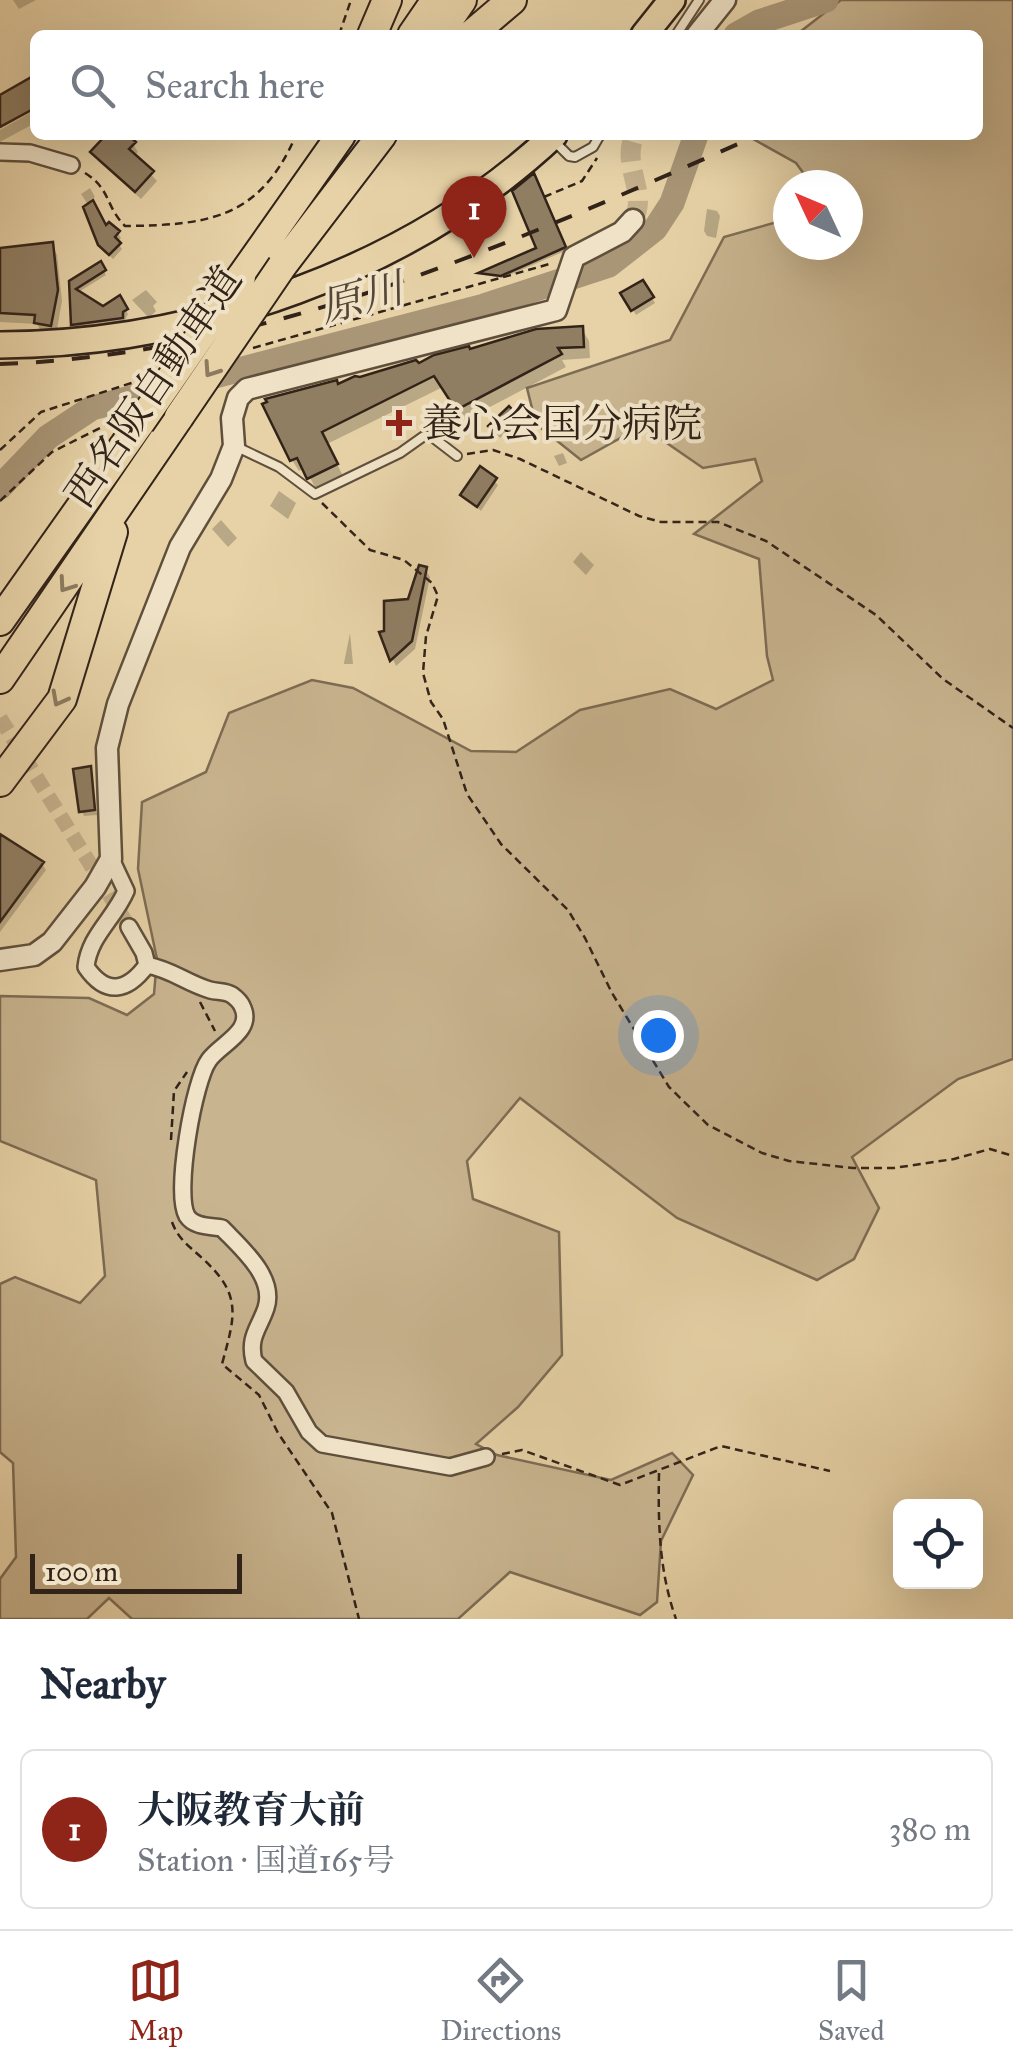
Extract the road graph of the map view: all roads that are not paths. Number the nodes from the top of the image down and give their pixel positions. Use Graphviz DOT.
graph roads {
  1 [pos="387,0"];
  2 [pos="436,0"];
  3 [pos="462,0"];
  4 [pos="512,0"];
  5 [pos="672,0"];
  6 [pos="699,0"];
  7 [pos="725,0"];
  8 [pos="374,30"];
  9 [pos="415,30"];
  10 [pos="441,30"];
  11 [pos="477,30"];
  12 [pos="648,30"];
  13 [pos="679,30"];
  14 [pos="701,30"];
  15 [pos="321,140"];
  16 [pos="337,140"];
  17 [pos="367,140"];
  18 [pos="378,140"];
  19 [pos="548,140"];
  20 [pos="556,140"];
  21 [pos="597,140"];
  22 [pos="0,152"];
  23 [pos="71,165"];
  24 [pos="633,220"];
  25 [pos="282,266"];
  26 [pos="241,277"];
  27 [pos="0,344"];
  28 [pos="234,446"];
  29 [pos="457,456"];
  30 [pos="120,506"];
  31 [pos="0,621"];
  32 [pos="0,680"];
  33 [pos="0,782"];
  34 [pos="111,859"];
  35 [pos="129,927"];
  36 [pos="0,960"];
  37 [pos="147,965"];
  38 [pos="486,1457"];
  1 -- 8 [label="highway"];
  2 -- 9 [label="highway"];
  3 -- 10 [label="highway"];
  4 -- 11 [label="highway"];
  5 -- 12 [label="highway"];
  6 -- 13 [label="lane"];
  7 -- 14 [label="street"];
  15 -- 26 [label="highway"];
  16 -- 26 [label="highway, 西名阪自動車道"];
  17 -- 25 [label="highway, 西名阪自動車道"];
  18 -- 25 [label="highway"];
  19 -- 27 [label="highway"];
  20 -- 21 [label="lane"];
  22 -- 23 [label="street"];
  24 -- 28 [label="street"];
  25 -- 30 [label="highway, 西名阪自動車道, one-way, bridge"];
  26 -- 31 [label="highway, 西名阪自動車道, bridge"];
  28 -- 29 [label="lane"];
  28 -- 34 [label="street"];
  30 -- 32 [label="highway, 西名阪自動車道, one-way"];
  30 -- 33 [label="highway, one-way"];
  34 -- 36 [label="street"];
  34 -- 37 [label="street"];
  35 -- 37 [label="street"];
  37 -- 38 [label="street"];
}
